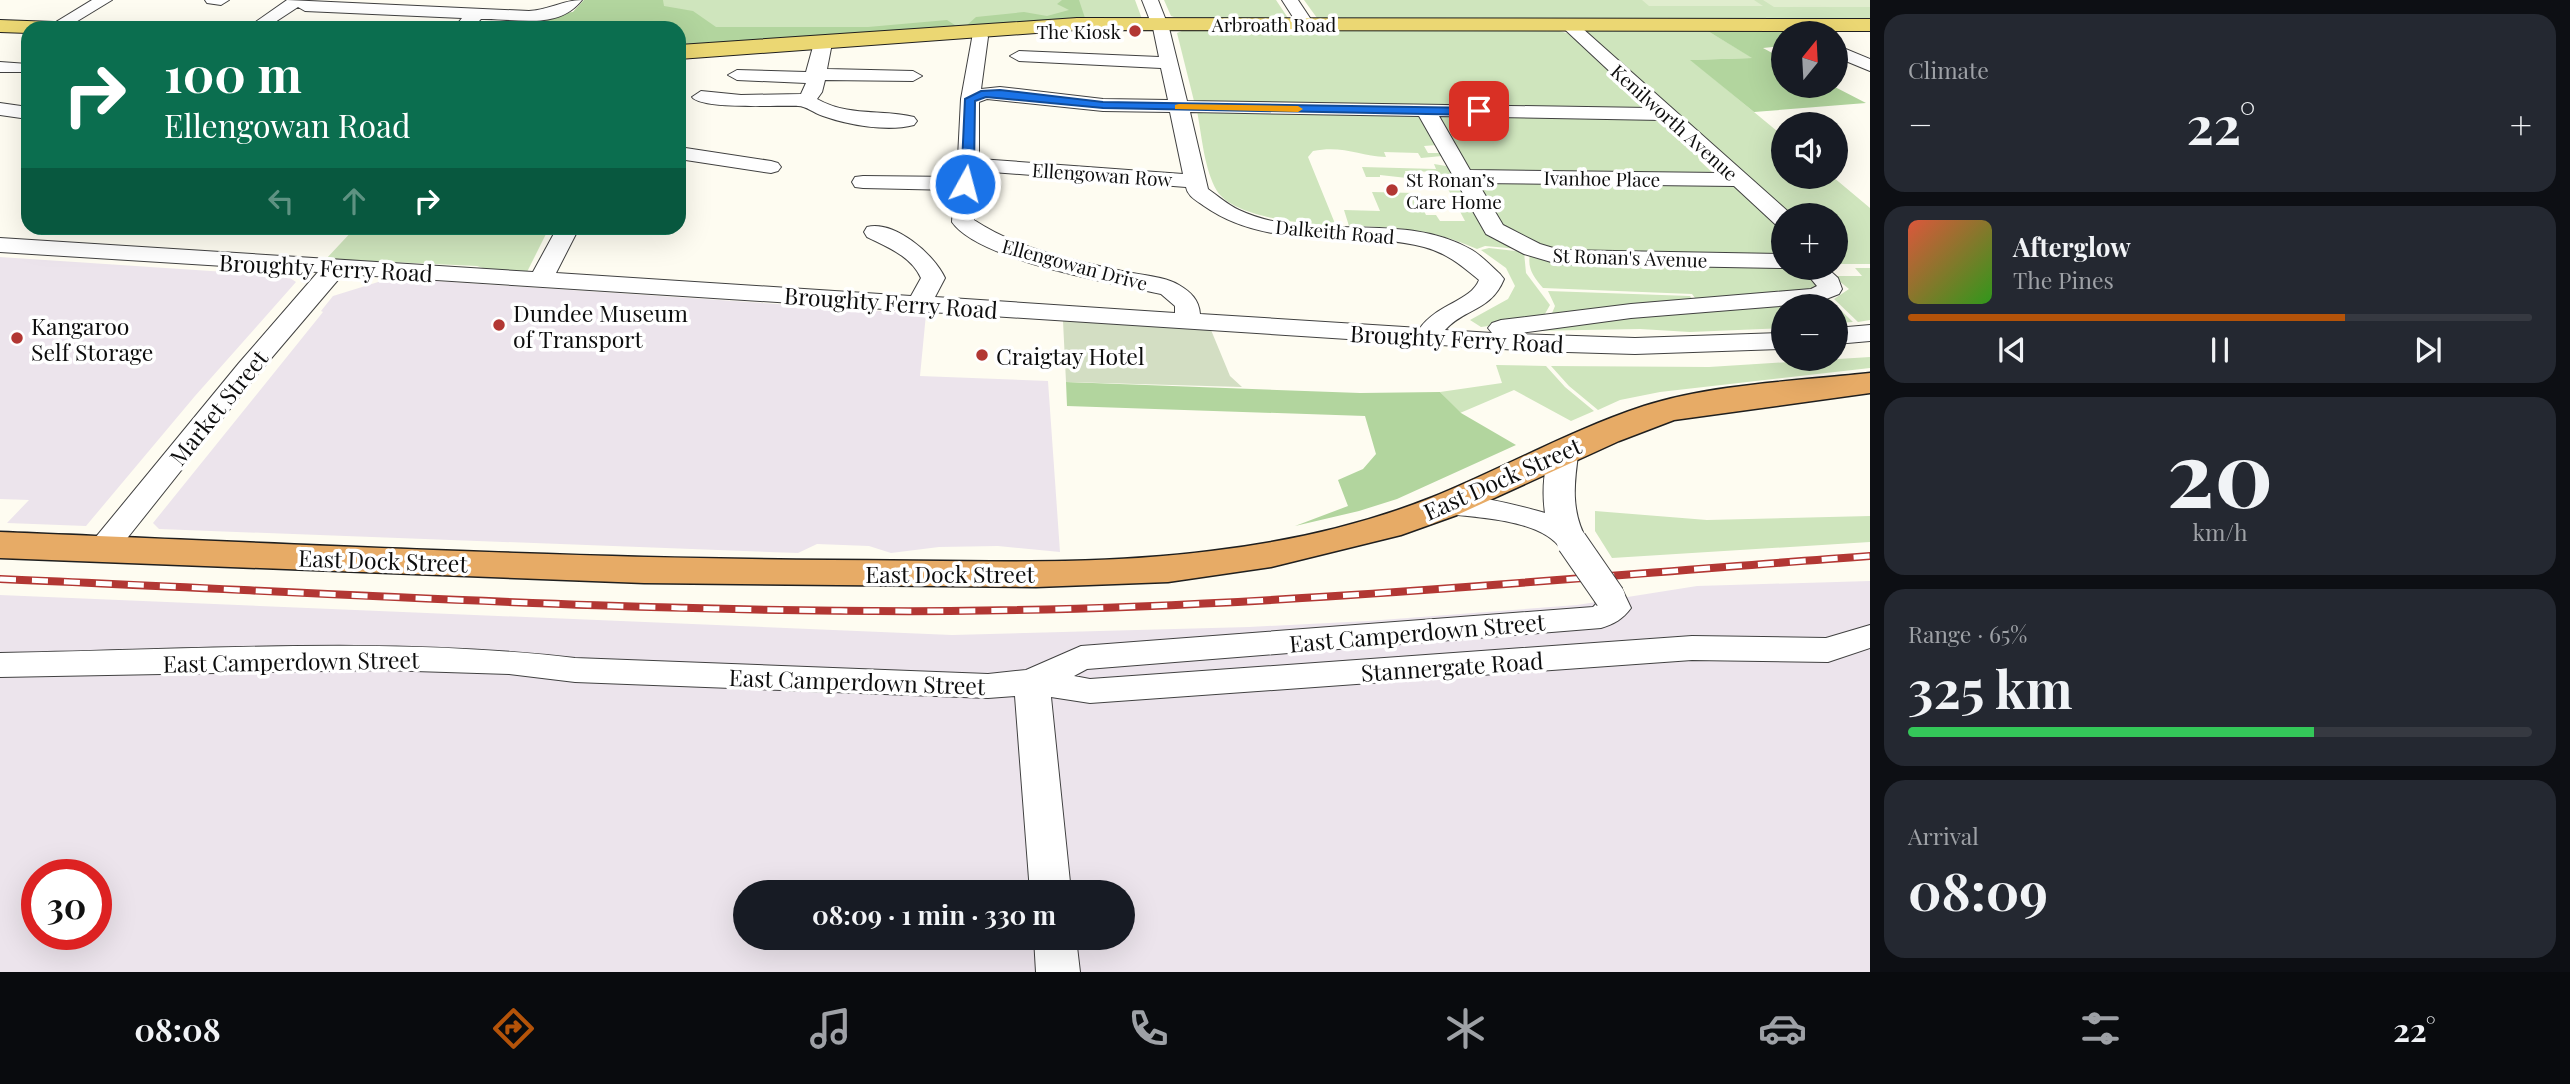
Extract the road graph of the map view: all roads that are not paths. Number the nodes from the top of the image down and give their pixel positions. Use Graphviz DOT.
graph roads {
  1 [pos="104,0"];
  2 [pos="213,0"];
  3 [pos="221,0"];
  4 [pos="574,0"];
  5 [pos="1150,0"];
  6 [pos="1290,0"];
  7 [pos="301,3"];
  8 [pos="477,14"];
  9 [pos="66,21"];
  10 [pos="268,21"];
  11 [pos="470,21"];
  12 [pos="1160,24"];
  13 [pos="1306,24"];
  14 [pos="1567,24"];
  15 [pos="1870,25"];
  16 [pos="0,26"];
  17 [pos="1848,26"];
  18 [pos="21,27"];
  19 [pos="1771,28"];
  20 [pos="979,37"];
  21 [pos="823,43"];
  22 [pos="686,52"];
  23 [pos="1018,55"];
  24 [pos="1848,56"];
  25 [pos="1168,63"];
  26 [pos="1870,66"];
  27 [pos="737,75"];
  28 [pos="814,76"];
  29 [pos="913,76"];
  30 [pos="701,97"];
  31 [pos="970,99"];
  32 [pos="806,100"];
  33 [pos="1178,107"];
  34 [pos="0,109"];
  35 [pos="1426,111"];
  36 [pos="21,112"];
  37 [pos="1667,114"];
  38 [pos="907,121"];
  39 [pos="686,154"];
  40 [pos="771,167"];
  41 [pos="967,174"];
  42 [pos="1464,176"];
  43 [pos="1741,180"];
  44 [pos="1194,181"];
  45 [pos="863,182"];
  46 [pos="1771,208"];
  47 [pos="875,232"];
  48 [pos="27,235"];
  49 [pos="564,235"];
  50 [pos="7,246"];
  51 [pos="1771,261"];
  52 [pos="335,268"];
  53 [pos="541,280"];
  54 [pos="1826,280"];
  55 [pos="921,304"];
  56 [pos="1188,321"];
  57 [pos="1870,333"];
  58 [pos="1848,335"];
  59 [pos="1433,337"];
  60 [pos="1469,339"];
  61 [pos="1771,341"];
  62 [pos="1870,383"];
  63 [pos="1565,449"];
  64 [pos="1448,505"];
  65 [pos="1569,537"];
  66 [pos="0,545"];
  67 [pos="102,549"];
  68 [pos="1870,636"];
  69 [pos="0,665"];
  70 [pos="1032,682"];
  71 [pos="1050,880"];
  72 [pos="1056,950"];
  73 [pos="1058,972"];
  1 -- 9 [label="street"];
  2 -- 3 [label="street"];
  4 -- 8 [label="street"];
  5 -- 12 [label="street, Dalkeith Road"];
  6 -- 13 [label="street"];
  7 -- 8 [label="street"];
  7 -- 10 [label="street"];
  8 -- 11 [label="street"];
  12 -- 13 [label="main road, Arbroath Road"];
  12 -- 21 [label="main road, Arbroath Road"];
  12 -- 25 [label="street, Dalkeith Road"];
  13 -- 14 [label="main road, Arbroath Road"];
  14 -- 19 [label="main road, Arbroath Road"];
  14 -- 37 [label="street, Kenilworth Avenue"];
  15 -- 17 [label="main road, Arbroath Road"];
  16 -- 18 [label="main road"];
  20 -- 31 [label="street, Ellengowan Drive"];
  21 -- 22 [label="main road, Arbroath Road"];
  21 -- 28 [label="street"];
  23 -- 25 [label="street"];
  24 -- 26 [label="street"];
  25 -- 33 [label="street, Dalkeith Road"];
  27 -- 28 [label="street"];
  28 -- 29 [label="street"];
  28 -- 32 [label="street"];
  30 -- 32 [label="street"];
  31 -- 33 [label="street"];
  31 -- 41 [label="street, Ellengowan Drive"];
  32 -- 38 [label="street"];
  33 -- 35 [label="street"];
  33 -- 44 [label="street, Dalkeith Road"];
  34 -- 36 [label="street"];
  35 -- 37 [label="street"];
  35 -- 42 [label="street, St Ronan's Avenue"];
  37 -- 43 [label="street, Kenilworth Avenue"];
  39 -- 40 [label="street"];
  41 -- 44 [label="street, Ellengowan Row"];
  41 -- 45 [label="street, Ellengowan Row"];
  41 -- 56 [label="street, Ellengowan Drive"];
  42 -- 43 [label="street, Ivanhoe Place"];
  42 -- 51 [label="street, St Ronan's Avenue"];
  43 -- 46 [label="street, Kenilworth Avenue"];
  44 -- 59 [label="street, Dalkeith Road"];
  47 -- 55 [label="street"];
  48 -- 50 [label="street"];
  49 -- 53 [label="street"];
  50 -- 52 [label="street, Broughty Ferry Road"];
  52 -- 53 [label="street, Broughty Ferry Road"];
  52 -- 67 [label="street, Market Street"];
  53 -- 55 [label="street, Broughty Ferry Road"];
  54 -- 60 [label="street"];
  55 -- 56 [label="street, Broughty Ferry Road"];
  56 -- 59 [label="street, Broughty Ferry Road"];
  57 -- 58 [label="street"];
  59 -- 60 [label="street, Broughty Ferry Road"];
  60 -- 61 [label="street, Broughty Ferry Road"];
  62 -- 63 [label="highway, East Dock Street"];
  63 -- 64 [label="highway, East Dock Street"];
  63 -- 65 [label="street, East Camperdown Street"];
  64 -- 65 [label="street"];
  64 -- 67 [label="highway, East Dock Street"];
  65 -- 70 [label="street, East Camperdown Street, bridge"];
  66 -- 67 [label="highway, East Dock Street"];
  68 -- 70 [label="street, Stannergate Road"];
  69 -- 70 [label="street, East Camperdown Street"];
  70 -- 71 [label="street"];
  72 -- 73 [label="street"];
}
